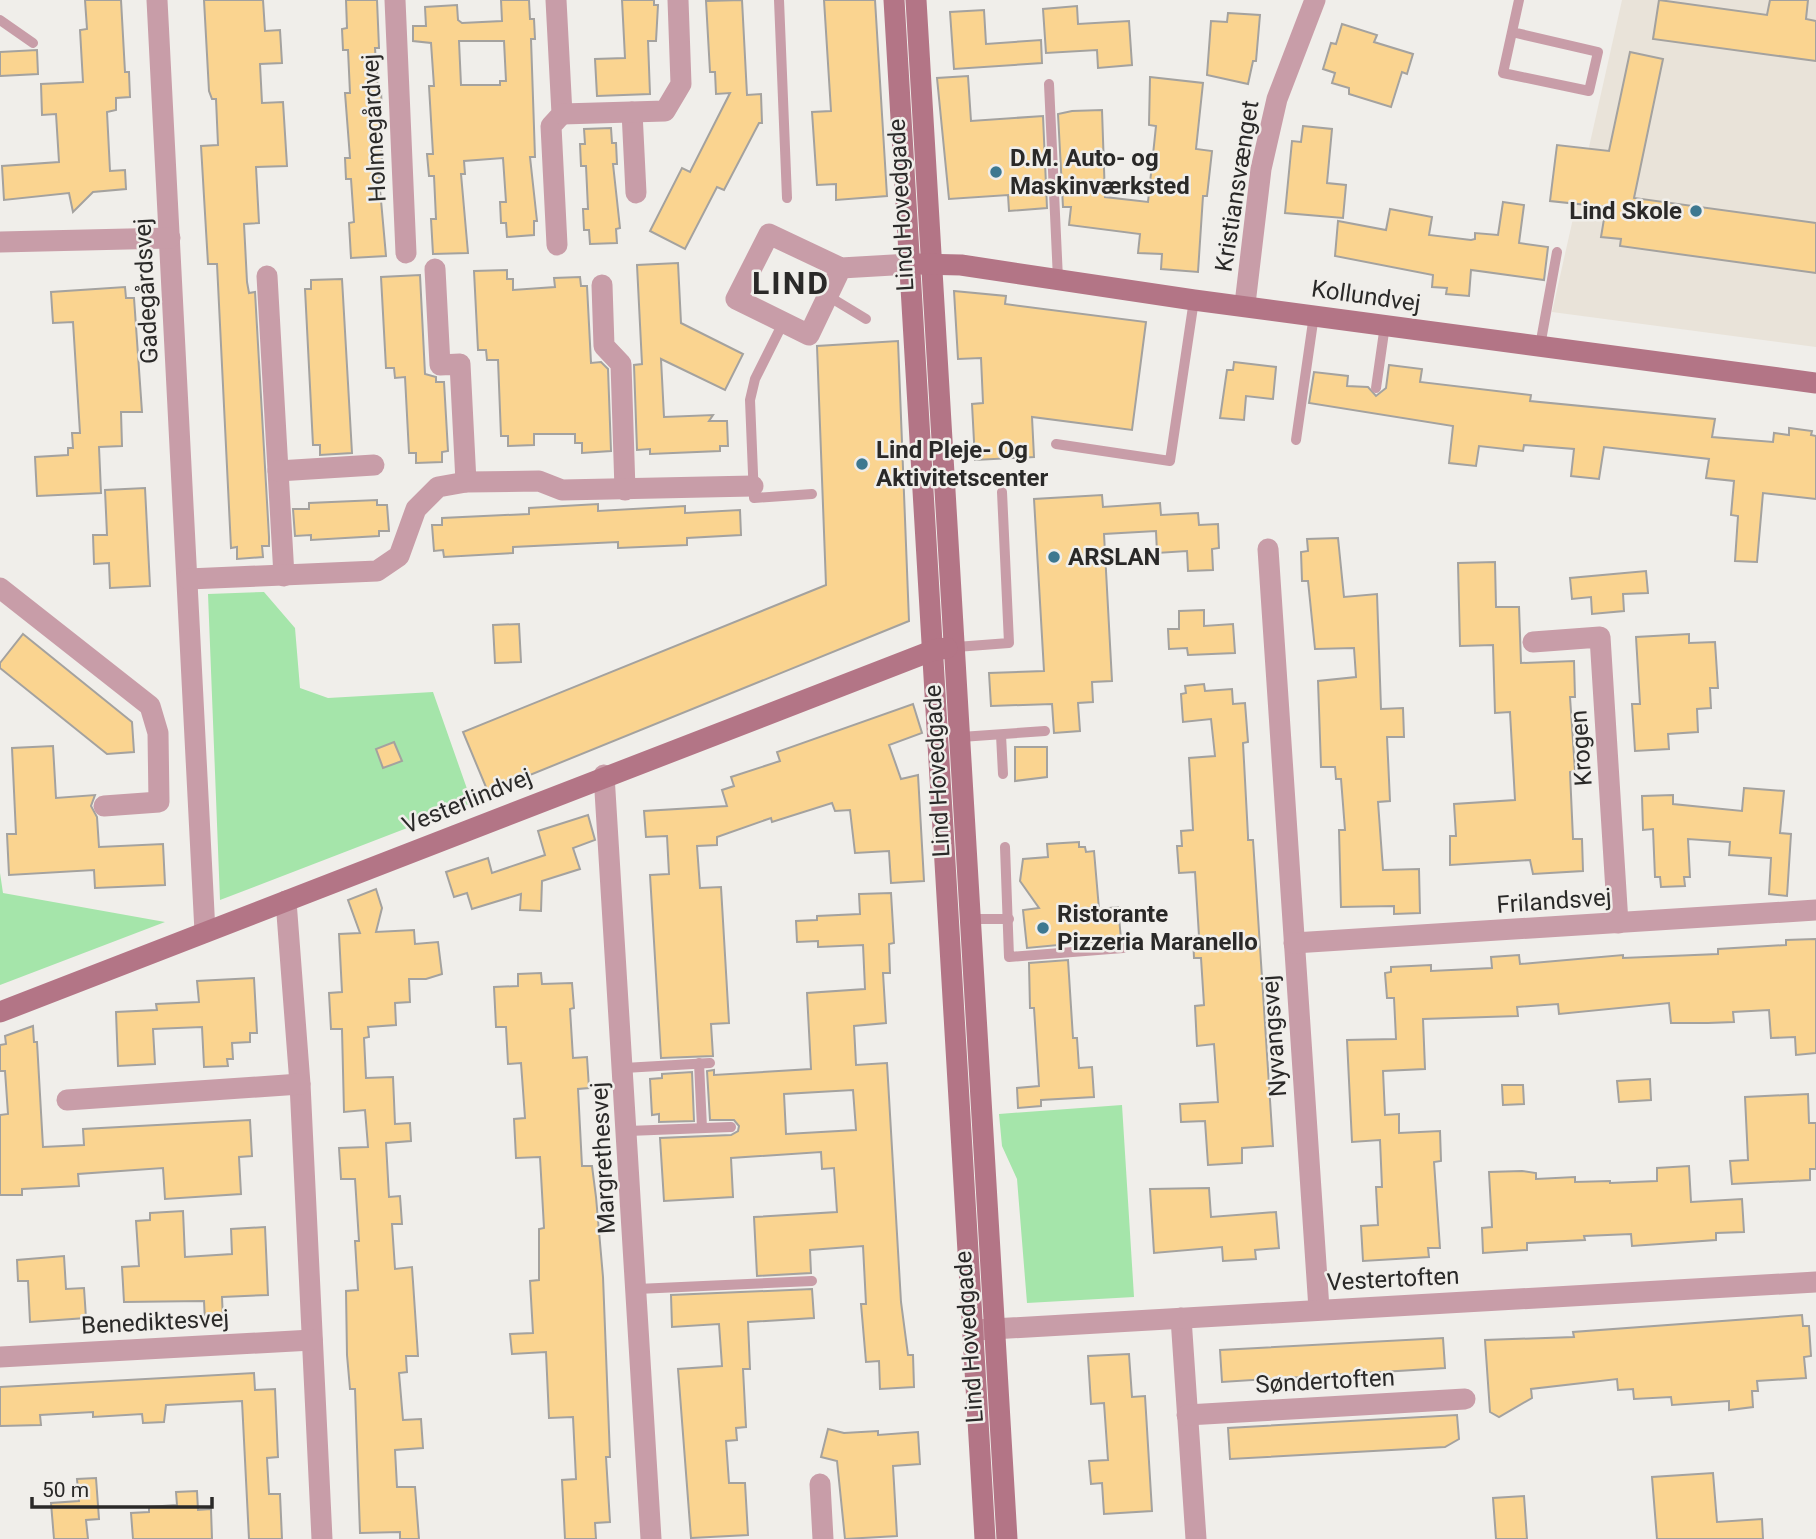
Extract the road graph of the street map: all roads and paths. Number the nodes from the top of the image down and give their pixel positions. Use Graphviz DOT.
graph roads {
  1 [pos="158,0"];
  2 [pos="395,0"];
  3 [pos="556,0"];
  4 [pos="678,0"];
  5 [pos="779,0"];
  6 [pos="894,0"];
  7 [pos="916,0"];
  8 [pos="1315,0"];
  9 [pos="1520,0"];
  10 [pos="0,20"];
  11 [pos="1512,32"];
  12 [pos="33,43"];
  13 [pos="1049,85"];
  14 [pos="632,112"];
  15 [pos="562,114"];
  16 [pos="636,193"];
  17 [pos="787,198"];
  18 [pos="170,238"];
  19 [pos="0,242"];
  20 [pos="557,245"];
  21 [pos="1557,252"];
  22 [pos="406,254"];
  23 [pos="931,263"];
  24 [pos="910,264"];
  25 [pos="841,268"];
  26 [pos="435,269"];
  27 [pos="267,276"];
  28 [pos="1058,279"];
  29 [pos="602,285"];
  30 [pos="828,296"];
  31 [pos="1194,300"];
  32 [pos="1245,304"];
  33 [pos="1314,315"];
  34 [pos="866,319"];
  35 [pos="783,323"];
  36 [pos="1385,325"];
  37 [pos="1539,346"];
  38 [pos="1816,383"];
  39 [pos="1376,388"];
  40 [pos="1296,440"];
  41 [pos="1056,444"];
  42 [pos="374,466"];
  43 [pos="278,471"];
  44 [pos="466,482"];
  45 [pos="753,486"];
  46 [pos="625,490"];
  47 [pos="1002,492"];
  48 [pos="813,494"];
  49 [pos="1268,549"];
  50 [pos="284,576"];
  51 [pos="188,579"];
  52 [pos="0,588"];
  53 [pos="1534,642"];
  54 [pos="956,647"];
  55 [pos="934,650"];
  56 [pos="1045,731"];
  57 [pos="195,732"];
  58 [pos="158,733"];
  59 [pos="1000,734"];
  60 [pos="961,737"];
  61 [pos="1003,774"];
  62 [pos="604,775"];
  63 [pos="104,806"];
  64 [pos="1005,846"];
  65 [pos="286,901"];
  66 [pos="1816,910"];
  67 [pos="971,919"];
  68 [pos="1009,919"];
  69 [pos="1619,923"];
  70 [pos="205,932"];
  71 [pos="1294,943"];
  72 [pos="1123,948"];
  73 [pos="0,1012"];
  74 [pos="624,1068"];
  75 [pos="300,1084"];
  76 [pos="67,1100"];
  77 [pos="731,1127"];
  78 [pos="702,1128"];
  79 [pos="628,1131"];
  80 [pos="812,1281"];
  81 [pos="1816,1282"];
  82 [pos="637,1289"];
  83 [pos="1319,1310"];
  84 [pos="1181,1318"];
  85 [pos="984,1329"];
  86 [pos="312,1340"];
  87 [pos="0,1357"];
  88 [pos="1465,1399"];
  89 [pos="1187,1415"];
  90 [pos="820,1484"];
  91 [pos="322,1539"];
  92 [pos="651,1539"];
  93 [pos="823,1539"];
  94 [pos="985,1539"];
  95 [pos="1007,1539"];
  96 [pos="1196,1539"];
  1 -- 18 [label="street, Gadegårdsvej"];
  2 -- 22 [label="street, Holmegårdvej"];
  3 -- 15 [label="street"];
  4 -- 14 [label="street"];
  5 -- 17 [label="lane"];
  6 -- 24 [label="main road, Lind Hovedgade"];
  7 -- 23 [label="main road, Lind Hovedgade"];
  8 -- 32 [label="street, Kristiansvænget"];
  9 -- 11 [label="lane"];
  10 -- 12 [label="lane"];
  11 -- 11 [label="lane"];
  13 -- 28 [label="lane"];
  14 -- 15 [label="street"];
  14 -- 16 [label="street"];
  15 -- 20 [label="street"];
  18 -- 19 [label="street"];
  18 -- 51 [label="street, Gadegårdsvej"];
  21 -- 37 [label="lane"];
  23 -- 24 [label="main road, Kollundvej"];
  23 -- 28 [label="main road, Kollundvej"];
  23 -- 54 [label="main road, Lind Hovedgade"];
  24 -- 25 [label="street"];
  24 -- 55 [label="main road, Lind Hovedgade"];
  25 -- 30 [label="street"];
  25 -- 35 [label="street"];
  26 -- 44 [label="street"];
  27 -- 43 [label="street"];
  28 -- 31 [label="main road, Kollundvej"];
  29 -- 46 [label="street"];
  30 -- 34 [label="lane"];
  30 -- 35 [label="street"];
  31 -- 32 [label="main road, Kollundvej"];
  31 -- 41 [label="lane"];
  32 -- 33 [label="main road, Kollundvej"];
  33 -- 36 [label="main road, Kollundvej"];
  33 -- 40 [label="lane"];
  35 -- 45 [label="lane"];
  36 -- 37 [label="main road, Kollundvej"];
  36 -- 39 [label="lane"];
  37 -- 38 [label="main road, Kollundvej"];
  42 -- 43 [label="street"];
  43 -- 50 [label="street"];
  44 -- 46 [label="street"];
  44 -- 50 [label="street"];
  45 -- 46 [label="street"];
  45 -- 48 [label="lane"];
  47 -- 54 [label="lane"];
  49 -- 71 [label="street, Nyvangsvej"];
  50 -- 51 [label="street"];
  51 -- 57 [label="street, Gadegårdsvej"];
  52 -- 58 [label="street"];
  53 -- 69 [label="street, Krogen"];
  54 -- 55 [label="main road, Vesterlindvej"];
  54 -- 60 [label="main road, Lind Hovedgade"];
  55 -- 62 [label="main road, Vesterlindvej"];
  55 -- 85 [label="main road, Lind Hovedgade"];
  56 -- 59 [label="lane"];
  57 -- 58 [label="street"];
  57 -- 70 [label="street, Gadegårdsvej"];
  58 -- 63 [label="street"];
  59 -- 60 [label="lane"];
  59 -- 61 [label="lane"];
  60 -- 67 [label="main road, Lind Hovedgade"];
  62 -- 65 [label="main road, Vesterlindvej"];
  62 -- 74 [label="street, Margrethesvej"];
  64 -- 68 [label="lane"];
  65 -- 70 [label="main road, Vesterlindvej"];
  65 -- 75 [label="street"];
  66 -- 69 [label="street, Frilandsvej"];
  67 -- 68 [label="lane"];
  67 -- 85 [label="main road, Lind Hovedgade"];
  68 -- 72 [label="lane"];
  69 -- 71 [label="street, Frilandsvej"];
  70 -- 73 [label="main road, Vesterlindvej"];
  71 -- 83 [label="street, Nyvangsvej"];
  74 -- 78 [label="lane"];
  74 -- 79 [label="street, Margrethesvej"];
  75 -- 76 [label="street"];
  75 -- 86 [label="street"];
  77 -- 78 [label="lane"];
  78 -- 79 [label="lane"];
  79 -- 82 [label="street, Margrethesvej"];
  80 -- 82 [label="lane"];
  81 -- 83 [label="street, Vestertoften"];
  82 -- 92 [label="street, Margrethesvej"];
  83 -- 84 [label="street, Vestertoften"];
  84 -- 85 [label="street, Vestertoften"];
  84 -- 89 [label="street"];
  85 -- 94 [label="main road, Lind Hovedgade"];
  85 -- 95 [label="main road, Lind Hovedgade"];
  86 -- 87 [label="street, Benediktesvej"];
  86 -- 91 [label="street"];
  88 -- 89 [label="street, Søndertoften"];
  89 -- 96 [label="street"];
  90 -- 93 [label="street"];
}
